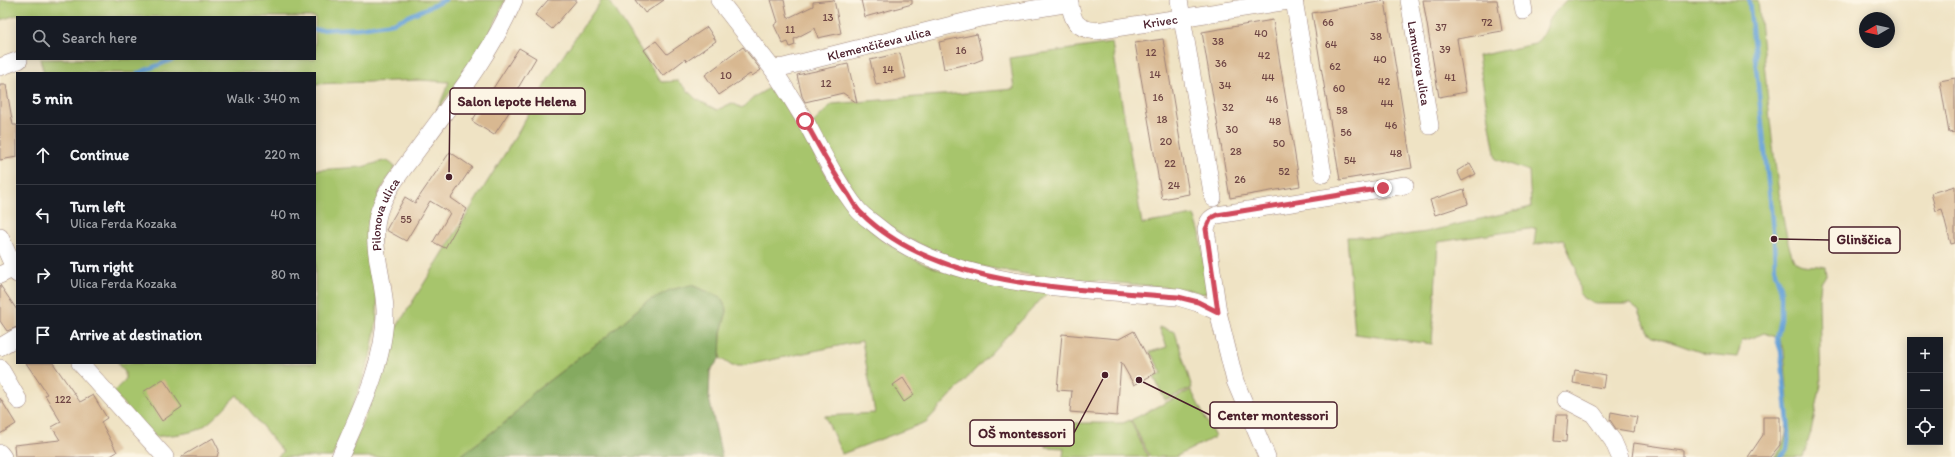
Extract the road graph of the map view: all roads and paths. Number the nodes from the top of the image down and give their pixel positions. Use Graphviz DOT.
graph roads {
  1 [pos="514,0"];
  2 [pos="719,0"];
  3 [pos="1179,0"];
  4 [pos="1294,0"];
  5 [pos="1409,0"];
  6 [pos="1069,2"];
  7 [pos="1182,18"];
  8 [pos="19,60"];
  9 [pos="0,67"];
  10 [pos="772,68"];
  11 [pos="1430,126"];
  12 [pos="1323,174"];
  13 [pos="1405,185"];
  14 [pos="1213,198"];
  15 [pos="1,240"];
  16 [pos="10,272"];
  17 [pos="1218,312"];
  18 [pos="16,338"];
  19 [pos="0,347"];
  20 [pos="81,364"];
  21 [pos="0,368"];
  22 [pos="1566,400"];
  23 [pos="19,401"];
  24 [pos="0,453"];
  25 [pos="3,457"];
  26 [pos="165,457"];
  27 [pos="340,457"];
  28 [pos="1267,457"];
  29 [pos="1620,457"];
  1 -- 27 [label="street, Pilonova ulica"];
  2 -- 10 [label="street"];
  3 -- 7 [label="street"];
  4 -- 7 [label="street, Krivec"];
  4 -- 12 [label="street"];
  5 -- 11 [label="street, Lamutova ulica"];
  6 -- 7 [label="street, Krivec"];
  6 -- 10 [label="street, Klemenčičeva ulica"];
  7 -- 14 [label="street"];
  8 -- 9 [label="street"];
  10 -- 17 [label="street"];
  13 -- 17 [label="street"];
  15 -- 16 [label="street"];
  17 -- 28 [label="street"];
  18 -- 19 [label="street"];
  20 -- 26 [label="street"];
  21 -- 23 [label="street"];
  22 -- 29 [label="street"];
  24 -- 25 [label="street"];
}
